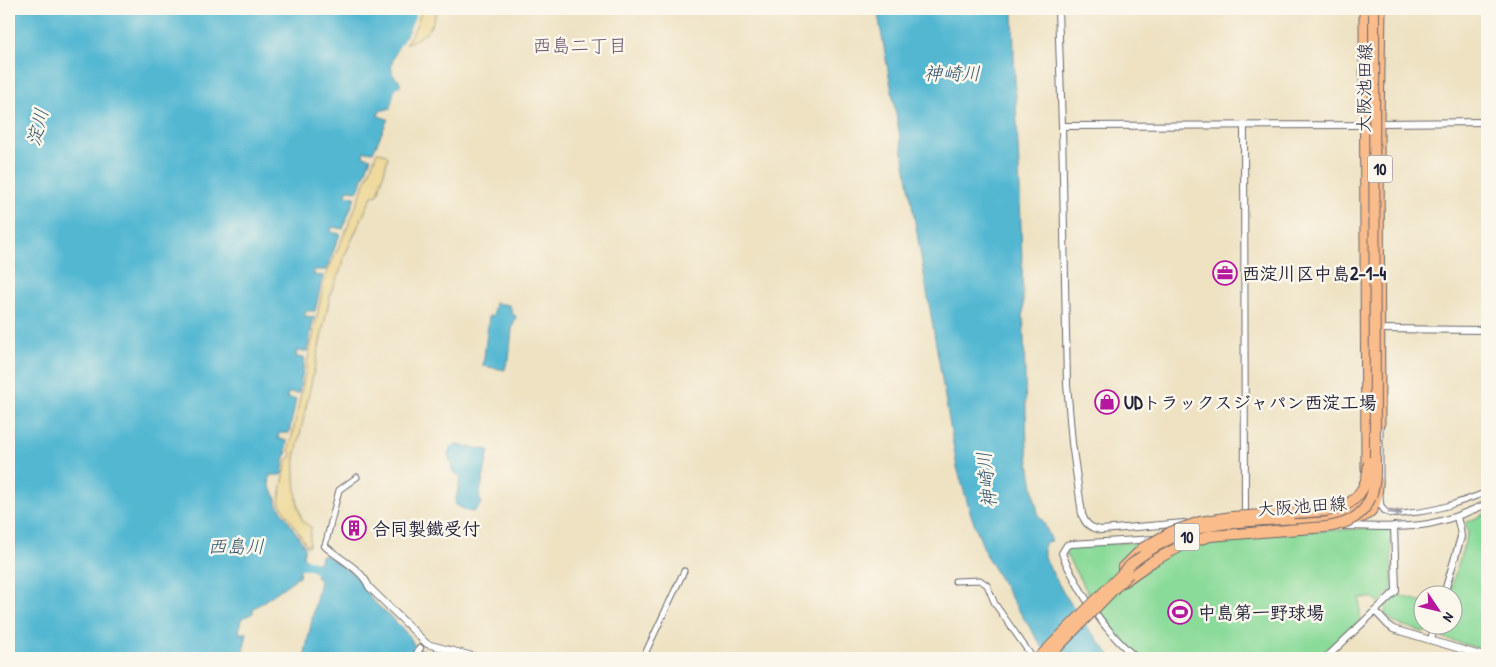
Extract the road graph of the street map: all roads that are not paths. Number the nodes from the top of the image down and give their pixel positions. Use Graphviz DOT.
graph roads {
  1 [pos="1058,9"];
  2 [pos="1364,9"];
  3 [pos="1369,9"];
  4 [pos="1374,9"];
  5 [pos="1382,9"];
  6 [pos="1487,122"];
  7 [pos="1379,123"];
  8 [pos="1244,125"];
  9 [pos="1364,125"];
  10 [pos="1062,126"];
  11 [pos="1365,330"];
  12 [pos="1380,330"];
  13 [pos="1487,330"];
  14 [pos="1380,422"];
  15 [pos="357,477"];
  16 [pos="1487,492"];
  17 [pos="1363,501"];
  18 [pos="1487,504"];
  19 [pos="1322,510"];
  20 [pos="1245,514"];
  21 [pos="1457,517"];
  22 [pos="1289,521"];
  23 [pos="1394,526"];
  24 [pos="325,546"];
  25 [pos="684,571"];
  26 [pos="955,581"];
  27 [pos="1447,584"];
  28 [pos="1105,594"];
  29 [pos="1375,612"];
  30 [pos="1432,634"];
  31 [pos="423,640"];
  32 [pos="1431,640"];
  33 [pos="420,648"];
  34 [pos="1032,657"];
  35 [pos="1487,657"];
  36 [pos="414,658"];
  37 [pos="480,658"];
  38 [pos="643,658"];
  39 [pos="1048,658"];
  40 [pos="1136,658"];
  41 [pos="1326,658"];
  1 -- 10 [label="street"];
  2 -- 9 [label="main road, 大阪池田線 / 10"];
  3 -- 28 [label="highway, bridge"];
  4 -- 28 [label="highway, bridge"];
  5 -- 7 [label="main road, 大阪池田線 / 10"];
  6 -- 7 [label="street"];
  7 -- 9 [label="street"];
  7 -- 12 [label="main road, 大阪池田線 / 10"];
  8 -- 9 [label="street"];
  8 -- 10 [label="street"];
  8 -- 20 [label="street"];
  9 -- 11 [label="main road, 大阪池田線 / 10"];
  10 -- 20 [label="street"];
  11 -- 12 [label="street"];
  11 -- 17 [label="main road, 大阪池田線 / 10"];
  12 -- 13 [label="street"];
  12 -- 14 [label="main road, 大阪池田線 / 10"];
  14 -- 16 [label="street, one-way"];
  14 -- 22 [label="main road, 大阪池田線 / 10"];
  15 -- 24 [label="street"];
  17 -- 19 [label="street"];
  17 -- 22 [label="main road, 大阪池田線 / 10"];
  18 -- 21 [label="street"];
  19 -- 20 [label="street"];
  21 -- 23 [label="street"];
  21 -- 27 [label="street"];
  22 -- 28 [label="main road, 大阪池田線 / 10, bridge"];
  23 -- 29 [label="street"];
  23 -- 40 [label="street"];
  24 -- 31 [label="street"];
  25 -- 38 [label="street"];
  26 -- 34 [label="street"];
  28 -- 34 [label="main road, 大阪池田線 / 10, bridge"];
  28 -- 39 [label="main road, 大阪池田線 / 10, bridge"];
  29 -- 32 [label="street"];
  29 -- 41 [label="street"];
  30 -- 32 [label="street"];
  31 -- 33 [label="street"];
  31 -- 37 [label="street"];
  32 -- 35 [label="street"];
  33 -- 36 [label="street"];
}
